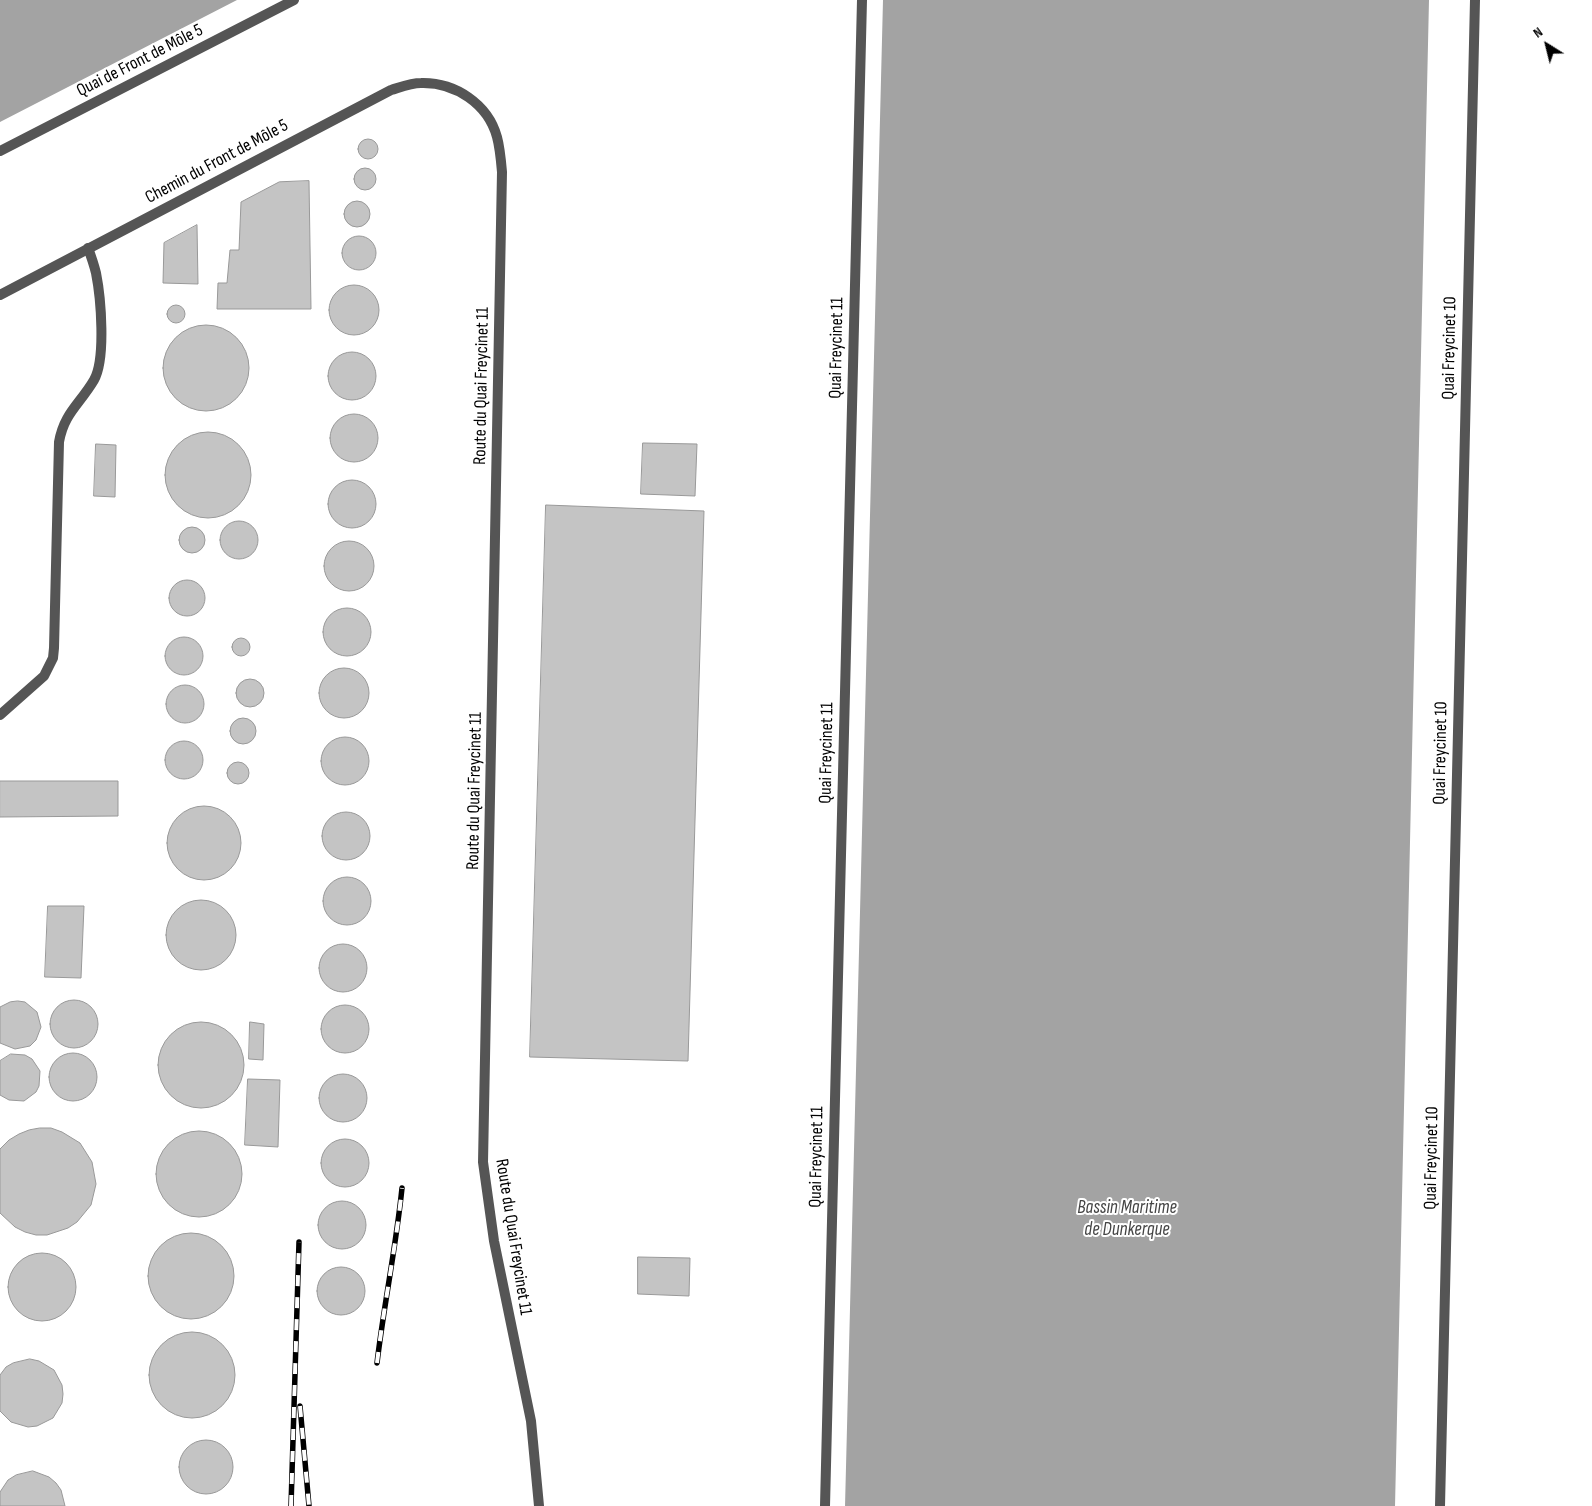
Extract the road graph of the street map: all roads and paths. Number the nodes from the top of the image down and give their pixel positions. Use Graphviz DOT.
graph roads {
  1 [pos="294,0"];
  2 [pos="862,0"];
  3 [pos="1475,0"];
  4 [pos="456,90"];
  5 [pos="0,151"];
  6 [pos="88,248"];
  7 [pos="0,295"];
  8 [pos="0,714"];
  9 [pos="539,1506"];
  10 [pos="824,1506"];
  11 [pos="1440,1506"];
  1 -- 5 [label="street, Quai de Front de Môle 5"];
  2 -- 10 [label="street, Quai Freycinet 11"];
  3 -- 11 [label="street, Quai Freycinet 10"];
  4 -- 6 [label="street, Chemin du Front de Môle 5"];
  4 -- 9 [label="street, Route du Quai Freycinet 11"];
  6 -- 7 [label="street, Chemin du Front de Môle 5"];
  6 -- 8 [label="street"];
}
